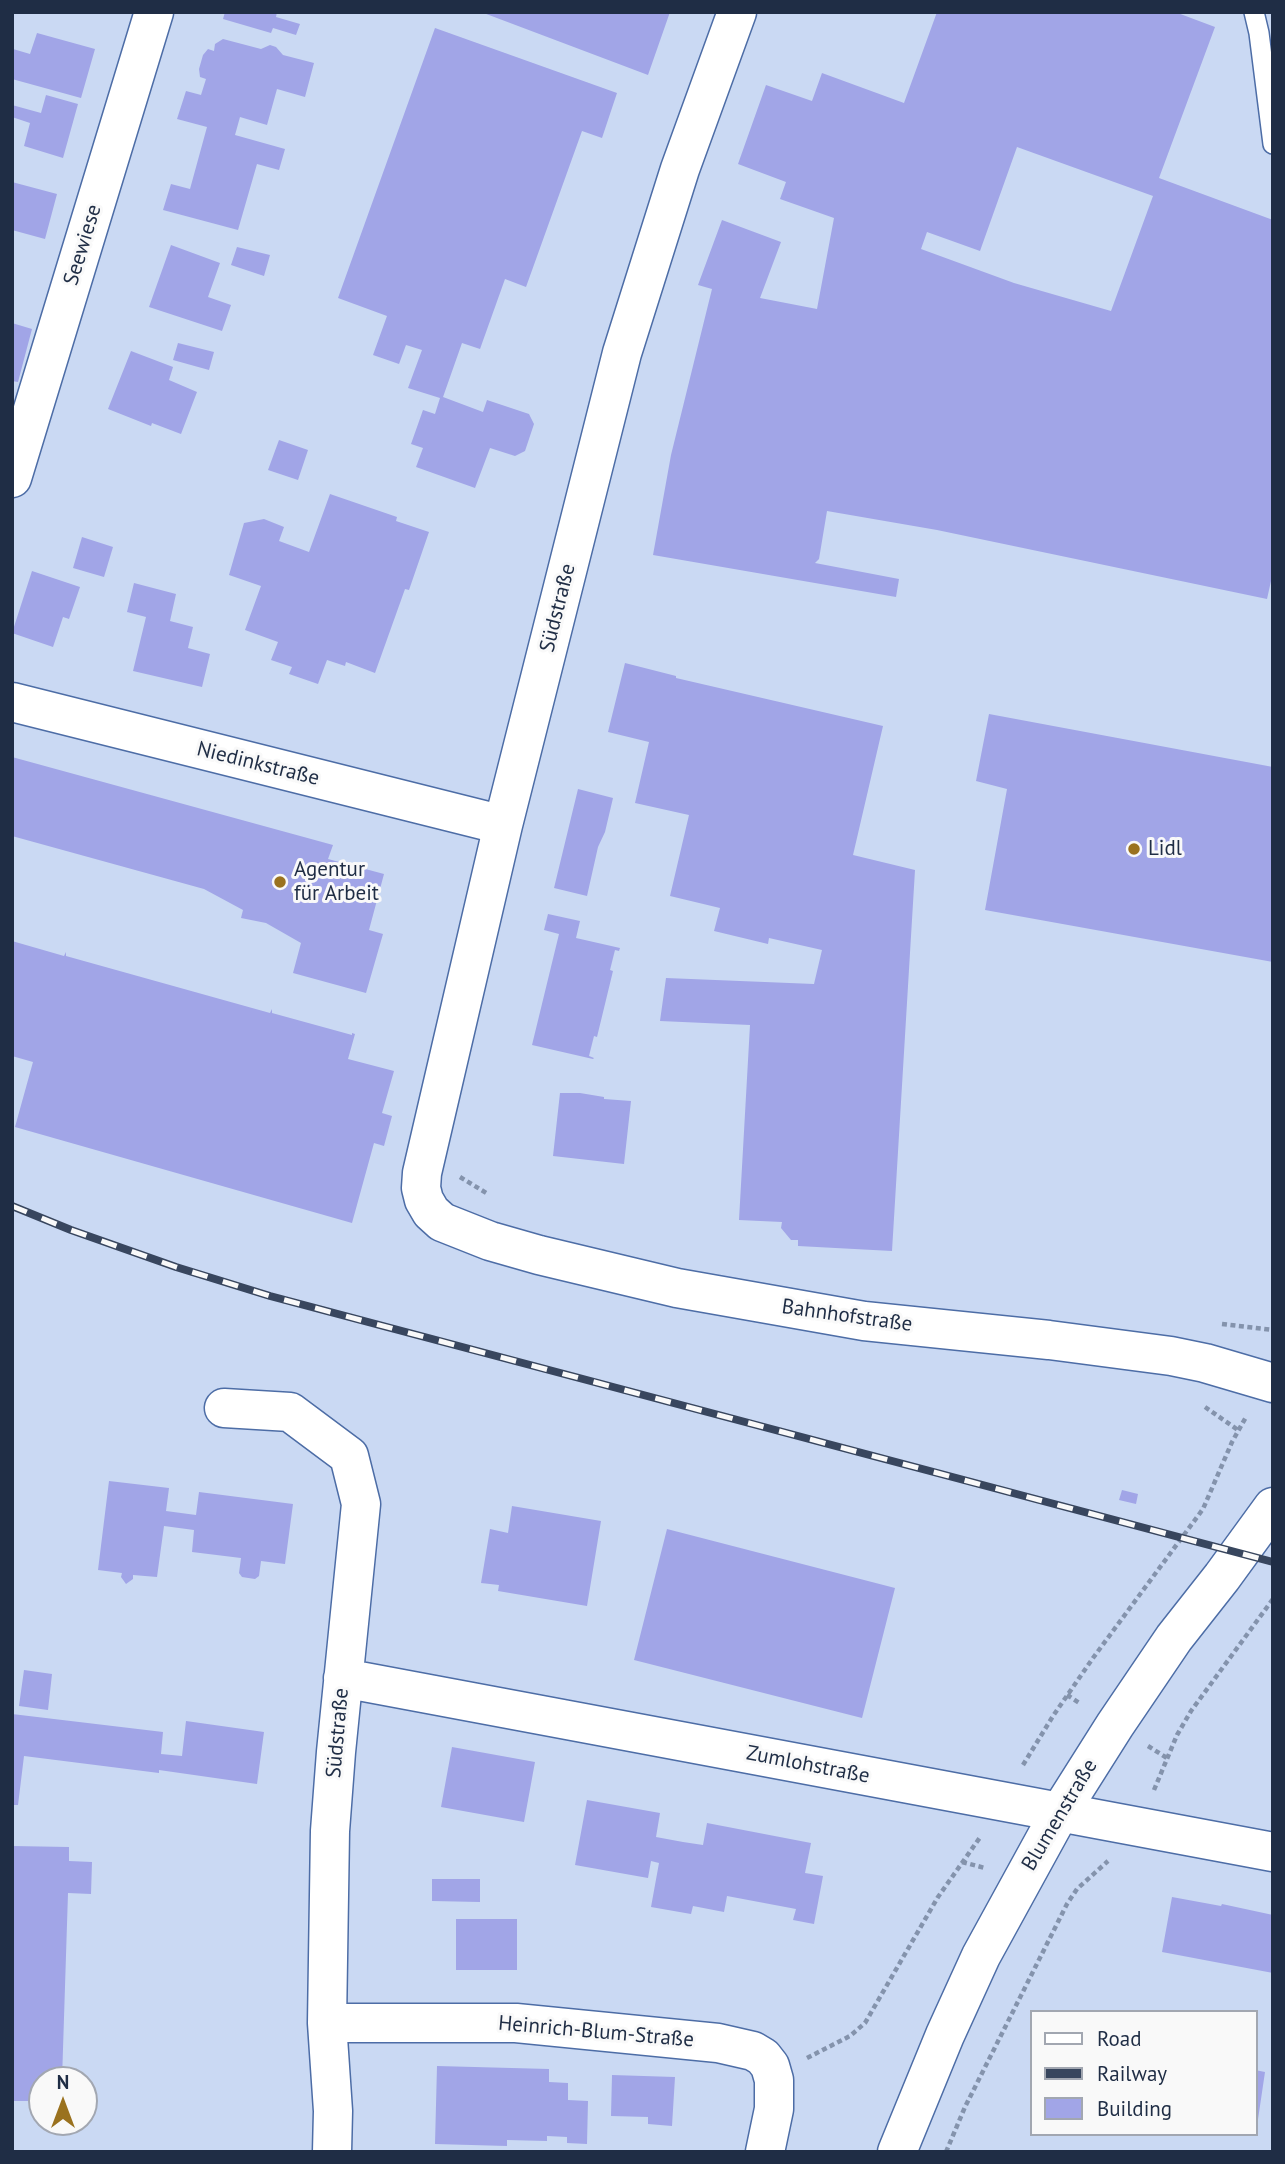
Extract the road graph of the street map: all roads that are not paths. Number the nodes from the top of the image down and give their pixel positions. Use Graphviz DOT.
graph roads {
  1 [pos="154,12"];
  2 [pos="737,12"];
  3 [pos="1254,12"];
  4 [pos="1273,144"];
  5 [pos="12,478"];
  6 [pos="12,702"];
  7 [pos="503,825"];
  8 [pos="431,1212"];
  9 [pos="1272,1382"];
  10 [pos="224,1408"];
  11 [pos="1273,1507"];
  12 [pos="343,1678"];
  13 [pos="1060,1812"];
  14 [pos="1273,1852"];
  15 [pos="327,2022"];
  16 [pos="332,2152"];
  17 [pos="765,2152"];
  18 [pos="897,2152"];
  1 -- 5 [label="street, Seewiese"];
  2 -- 7 [label="street, Südstraße"];
  3 -- 4 [label="lane"];
  6 -- 7 [label="street, Niedinkstraße"];
  7 -- 8 [label="street, Südstraße"];
  8 -- 9 [label="street, Bahnhofstraße"];
  10 -- 12 [label="street, Südstraße"];
  11 -- 13 [label="street, Blumenstraße"];
  12 -- 13 [label="street, Zumlohstraße"];
  12 -- 15 [label="street, Südstraße"];
  13 -- 14 [label="street, Zumlohstraße"];
  13 -- 18 [label="street, Blumenstraße"];
  15 -- 16 [label="street, Südstraße"];
  15 -- 17 [label="street, Heinrich-Blum-Straße"];
}
